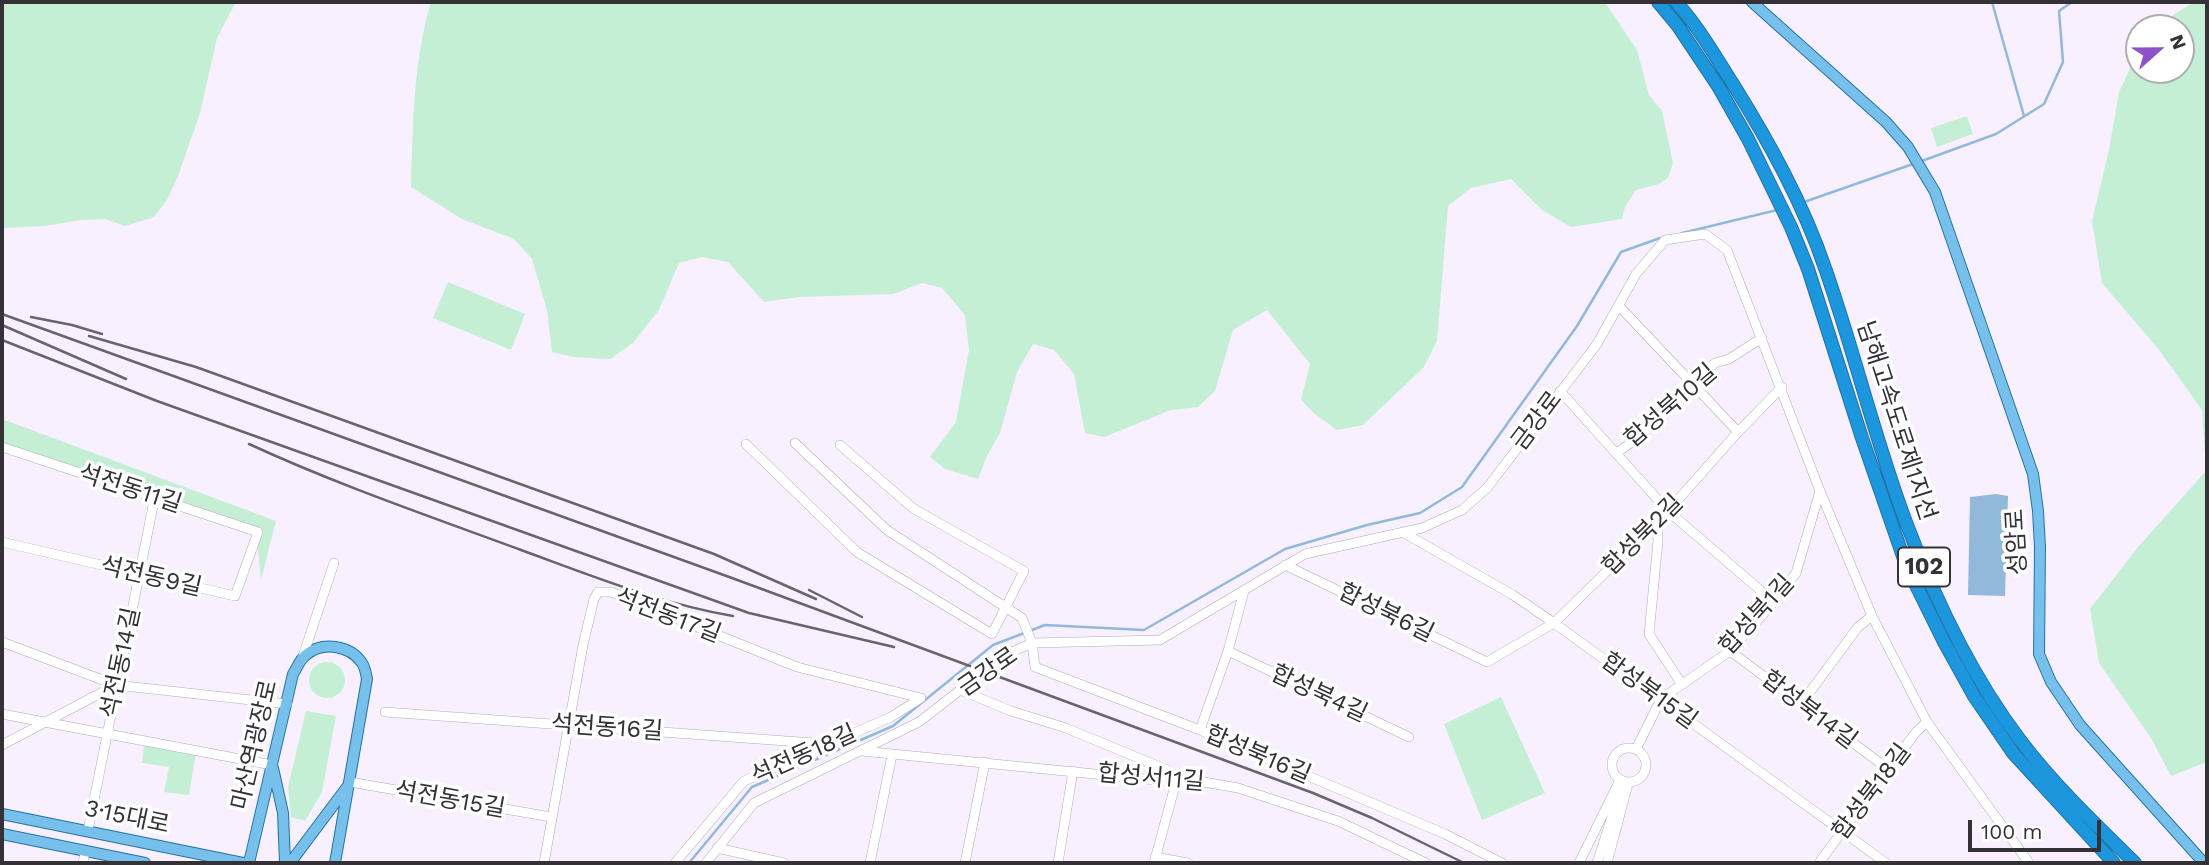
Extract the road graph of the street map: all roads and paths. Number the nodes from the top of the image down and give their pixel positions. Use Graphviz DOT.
graph roads {
  1 [pos="1658,2"];
  2 [pos="1676,2"];
  3 [pos="1752,2"];
  4 [pos="1619,306"];
  5 [pos="1762,338"];
  6 [pos="1691,384"];
  7 [pos="1782,387"];
  8 [pos="1560,391"];
  9 [pos="1738,432"];
  10 [pos="795,443"];
  11 [pos="747,444"];
  12 [pos="840,444"];
  13 [pos="2,447"];
  14 [pos="1617,453"];
  15 [pos="1820,491"];
  16 [pos="155,496"];
  17 [pos="1668,511"];
  18 [pos="1657,523"];
  19 [pos="258,532"];
  20 [pos="1404,533"];
  21 [pos="2,542"];
  22 [pos="334,563"];
  23 [pos="1285,565"];
  24 [pos="139,574"];
  25 [pos="1244,591"];
  26 [pos="1774,602"];
  27 [pos="1006,607"];
  28 [pos="1872,616"];
  29 [pos="1554,623"];
  30 [pos="2,642"];
  31 [pos="1031,642"];
  32 [pos="1228,651"];
  33 [pos="1730,651"];
  34 [pos="303,656"];
  35 [pos="1487,662"];
  36 [pos="1681,683"];
  37 [pos="116,685"];
  38 [pos="960,690"];
  39 [pos="921,698"];
  40 [pos="1661,699"];
  41 [pos="287,704"];
  42 [pos="1801,704"];
  43 [pos="385,712"];
  44 [pos="2,714"];
  45 [pos="1927,722"];
  46 [pos="44,723"];
  47 [pos="568,725"];
  48 [pos="1200,730"];
  49 [pos="106,734"];
  50 [pos="1409,737"];
  51 [pos="2,744"];
  52 [pos="828,744"];
  53 [pos="1636,749"];
  54 [pos="862,751"];
  55 [pos="892,755"];
  56 [pos="985,762"];
  57 [pos="272,765"];
  58 [pos="1888,769"];
  59 [pos="1073,771"];
  60 [pos="1624,781"];
  61 [pos="350,782"];
  62 [pos="1176,782"];
  63 [pos="2,814"];
  64 [pos="551,817"];
  65 [pos="88,830"];
  66 [pos="1843,831"];
  67 [pos="2,834"];
  68 [pos="717,848"];
  69 [pos="1401,851"];
  70 [pos="84,858"];
  71 [pos="1154,860"];
  72 [pos="145,863"];
  73 [pos="243,863"];
  74 [pos="249,863"];
  75 [pos="285,863"];
  76 [pos="290,863"];
  77 [pos="335,863"];
  78 [pos="544,863"];
  79 [pos="675,863"];
  80 [pos="706,863"];
  81 [pos="784,863"];
  82 [pos="870,863"];
  83 [pos="965,863"];
  84 [pos="1058,863"];
  85 [pos="1188,863"];
  86 [pos="1397,863"];
  87 [pos="1426,863"];
  88 [pos="1502,863"];
  89 [pos="1579,863"];
  90 [pos="1597,863"];
  91 [pos="1607,863"];
  92 [pos="1819,863"];
  93 [pos="1886,863"];
  94 [pos="2028,863"];
  95 [pos="2114,863"];
  96 [pos="2136,863"];
  97 [pos="2204,863"];
  1 -- 95 [label="highway, 남해고속도로제1지선 / 102"];
  2 -- 96 [label="highway, 남해고속도로제1지선 / 102"];
  3 -- 97 [label="main road, 성암로"];
  4 -- 5 [label="street, 금강로"];
  4 -- 6 [label="street"];
  4 -- 8 [label="street, 금강로"];
  5 -- 6 [label="street, 합성북10길"];
  5 -- 7 [label="street, 금강로"];
  6 -- 9 [label="street"];
  6 -- 14 [label="street, 합성북10길"];
  7 -- 9 [label="street, 합성북2길"];
  7 -- 15 [label="street, 금강로"];
  8 -- 14 [label="street"];
  8 -- 20 [label="street, 금강로"];
  9 -- 17 [label="street, 합성북2길"];
  10 -- 27 [label="street"];
  11 -- 27 [label="street"];
  12 -- 27 [label="street"];
  13 -- 16 [label="street, 석전동11길"];
  14 -- 17 [label="street"];
  15 -- 26 [label="street, 합성북1길"];
  15 -- 28 [label="street, 금강로"];
  16 -- 19 [label="street, 석전동11길"];
  16 -- 24 [label="street, 석전동14길"];
  17 -- 18 [label="street, 합성북2길"];
  17 -- 26 [label="street"];
  18 -- 29 [label="street, 합성북2길"];
  18 -- 36 [label="street"];
  19 -- 24 [label="street, 석전동9길"];
  20 -- 23 [label="street, 금강로"];
  20 -- 29 [label="street, 합성북15길"];
  21 -- 24 [label="street, 석전동9길"];
  22 -- 34 [label="street"];
  23 -- 25 [label="street, 금강로"];
  23 -- 35 [label="street, 합성북6길"];
  24 -- 37 [label="street, 석전동14길"];
  25 -- 31 [label="street, 금강로"];
  25 -- 32 [label="street"];
  26 -- 33 [label="street, 합성북1길"];
  27 -- 31 [label="street"];
  28 -- 42 [label="street"];
  28 -- 45 [label="street, 금강로"];
  29 -- 35 [label="street, 합성북2길"];
  29 -- 40 [label="street, 합성북15길"];
  30 -- 37 [label="street"];
  31 -- 38 [label="street, 금강로"];
  31 -- 48 [label="street, 합성북16길"];
  32 -- 48 [label="street"];
  32 -- 50 [label="street, 합성북4길"];
  33 -- 36 [label="street, 합성북1길"];
  33 -- 42 [label="street, 합성북14길"];
  34 -- 41 [label="main road, 마산역광장로"];
  34 -- 61 [label="main road, 마산역광장로"];
  36 -- 40 [label="street, 합성북1길"];
  37 -- 41 [label="street"];
  37 -- 46 [label="street"];
  37 -- 49 [label="street, 석전동14길"];
  38 -- 54 [label="street, 금강로"];
  38 -- 62 [label="street"];
  39 -- 47 [label="street, 석전동17길"];
  39 -- 52 [label="street, 석전동18길"];
  40 -- 53 [label="street, 합성북1길"];
  40 -- 66 [label="street, 합성북15길"];
  41 -- 57 [label="main road, 마산역광장로"];
  42 -- 58 [label="street, 합성북14길"];
  43 -- 47 [label="street, 석전동16길"];
  44 -- 46 [label="street"];
  45 -- 58 [label="street, 합성북18길"];
  45 -- 94 [label="street, 금강로"];
  46 -- 49 [label="street"];
  46 -- 51 [label="street"];
  47 -- 52 [label="street, 석전동16길"];
  47 -- 64 [label="street, 석전동17길"];
  48 -- 88 [label="street, 합성북16길"];
  49 -- 57 [label="street"];
  49 -- 65 [label="street, 석전동14길"];
  52 -- 79 [label="street, 석전동18길"];
  53 -- 60 [label="street"];
  53 -- 60 [label="street"];
  54 -- 55 [label="street, 합성서11길"];
  54 -- 68 [label="street, 금강로"];
  55 -- 56 [label="street, 합성서11길"];
  55 -- 82 [label="street"];
  56 -- 59 [label="street, 합성서11길"];
  56 -- 83 [label="street"];
  57 -- 74 [label="main road, 마산역광장로"];
  57 -- 75 [label="main road"];
  58 -- 66 [label="street, 합성북18길"];
  59 -- 62 [label="street, 합성서11길"];
  59 -- 84 [label="street"];
  60 -- 89 [label="street"];
  60 -- 90 [label="street"];
  60 -- 91 [label="street"];
  61 -- 64 [label="street, 석전동15길"];
  61 -- 76 [label="main road"];
  61 -- 77 [label="main road, 마산역광장로"];
  62 -- 69 [label="street, 합성서11길"];
  62 -- 71 [label="street"];
  63 -- 65 [label="main road, 3·15대로"];
  64 -- 78 [label="street, 석전동17길"];
  65 -- 73 [label="main road, 3·15대로"];
  66 -- 92 [label="street, 합성북18길"];
  66 -- 93 [label="street, 합성북15길"];
  67 -- 70 [label="main road, 3·15대로"];
  68 -- 80 [label="street, 금강로"];
  68 -- 81 [label="street"];
  69 -- 86 [label="street"];
  69 -- 87 [label="street, 합성서11길"];
  70 -- 72 [label="main road, 3·15대로"];
  71 -- 85 [label="street"];
}
